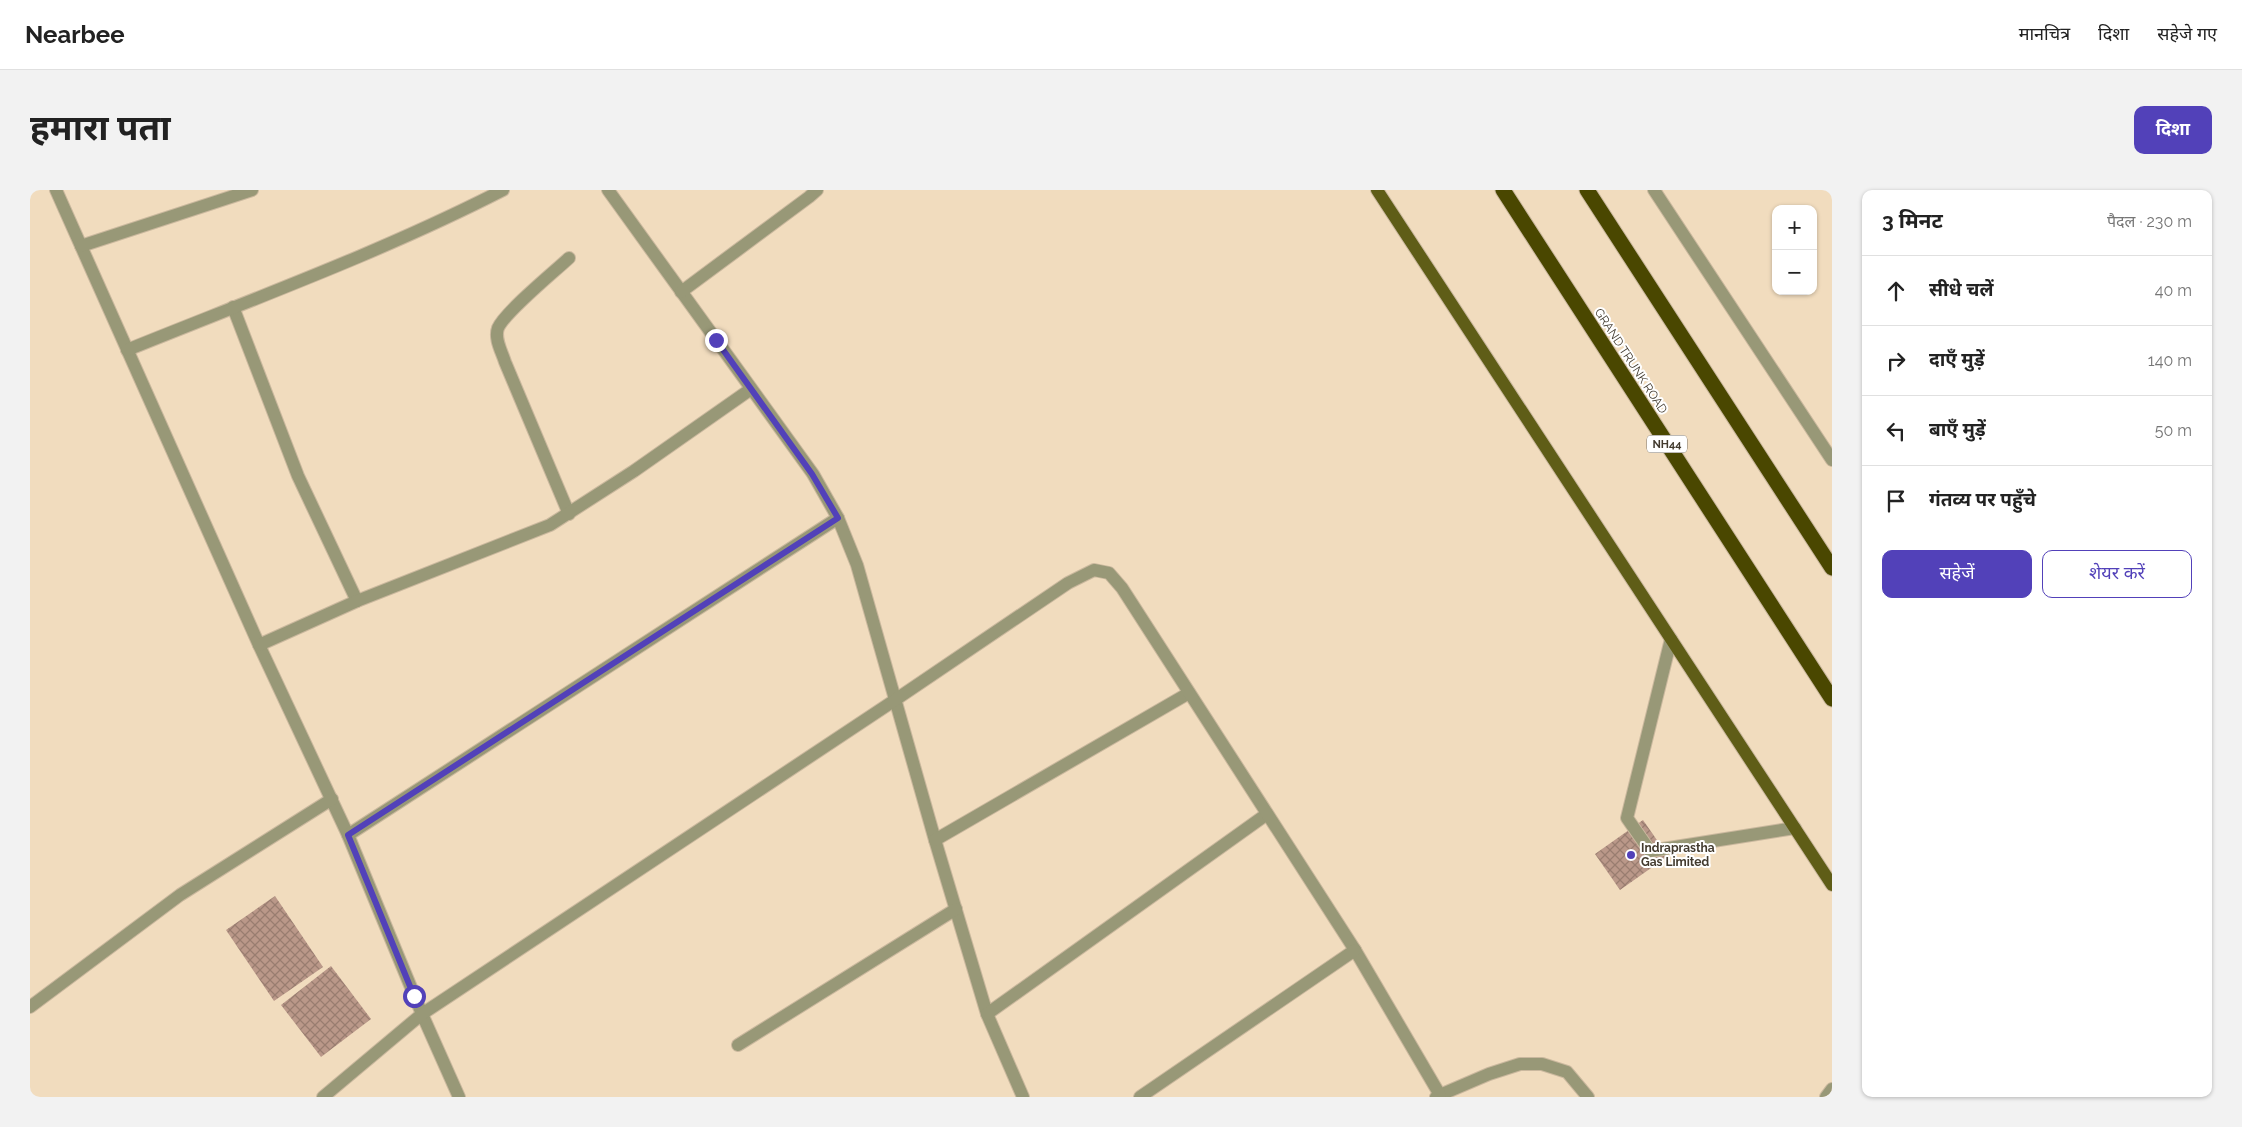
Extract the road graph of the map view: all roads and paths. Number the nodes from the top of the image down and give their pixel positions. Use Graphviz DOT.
graph roads {
  1 [pos="56,190"];
  2 [pos="252,190"];
  3 [pos="503,190"];
  4 [pos="608,190"];
  5 [pos="816,190"];
  6 [pos="1377,190"];
  7 [pos="1502,190"];
  8 [pos="1587,190"];
  9 [pos="1654,190"];
  10 [pos="81,246"];
  11 [pos="569,258"];
  12 [pos="681,292"];
  13 [pos="233,307"];
  14 [pos="127,350"];
  15 [pos="751,389"];
  16 [pos="1832,460"];
  17 [pos="569,514"];
  18 [pos="838,518"];
  19 [pos="1832,568"];
  20 [pos="357,602"];
  21 [pos="1670,638"];
  22 [pos="259,644"];
  23 [pos="1189,693"];
  24 [pos="1832,699"];
  25 [pos="895,700"];
  26 [pos="332,799"];
  27 [pos="1266,814"];
  28 [pos="1794,828"];
  29 [pos="348,835"];
  30 [pos="935,840"];
  31 [pos="1832,885"];
  32 [pos="956,909"];
  33 [pos="1355,950"];
  34 [pos="30,1007"];
  35 [pos="422,1014"];
  36 [pos="987,1014"];
  37 [pos="738,1045"];
  38 [pos="1832,1090"];
  39 [pos="1438,1096"];
  40 [pos="322,1097"];
  41 [pos="459,1097"];
  42 [pos="1023,1097"];
  43 [pos="1140,1097"];
  44 [pos="1588,1097"];
  45 [pos="1826,1097"];
  1 -- 10 [label="street"];
  2 -- 10 [label="street"];
  3 -- 13 [label="street"];
  4 -- 12 [label="street"];
  5 -- 12 [label="street"];
  6 -- 21 [label="main road"];
  7 -- 24 [label="highway, GRAND TRUNK ROAD / NH44"];
  8 -- 19 [label="highway"];
  9 -- 16 [label="street"];
  10 -- 14 [label="street"];
  11 -- 17 [label="street"];
  12 -- 15 [label="street"];
  13 -- 14 [label="street"];
  13 -- 20 [label="street"];
  14 -- 22 [label="street"];
  15 -- 17 [label="street"];
  15 -- 18 [label="street"];
  17 -- 20 [label="street"];
  18 -- 25 [label="street"];
  18 -- 29 [label="street"];
  20 -- 22 [label="street"];
  21 -- 28 [label="main road"];
  21 -- 28 [label="street"];
  22 -- 26 [label="street"];
  23 -- 25 [label="street"];
  23 -- 27 [label="street"];
  23 -- 30 [label="street"];
  25 -- 30 [label="street"];
  25 -- 35 [label="street"];
  26 -- 29 [label="street"];
  26 -- 34 [label="street"];
  27 -- 33 [label="street"];
  27 -- 36 [label="street"];
  28 -- 31 [label="main road"];
  29 -- 35 [label="street"];
  30 -- 32 [label="street"];
  32 -- 36 [label="street"];
  32 -- 37 [label="street"];
  33 -- 39 [label="street"];
  33 -- 43 [label="street"];
  35 -- 40 [label="street"];
  35 -- 41 [label="street"];
  36 -- 42 [label="street"];
  38 -- 45 [label="street"];
  39 -- 44 [label="street"];
}
